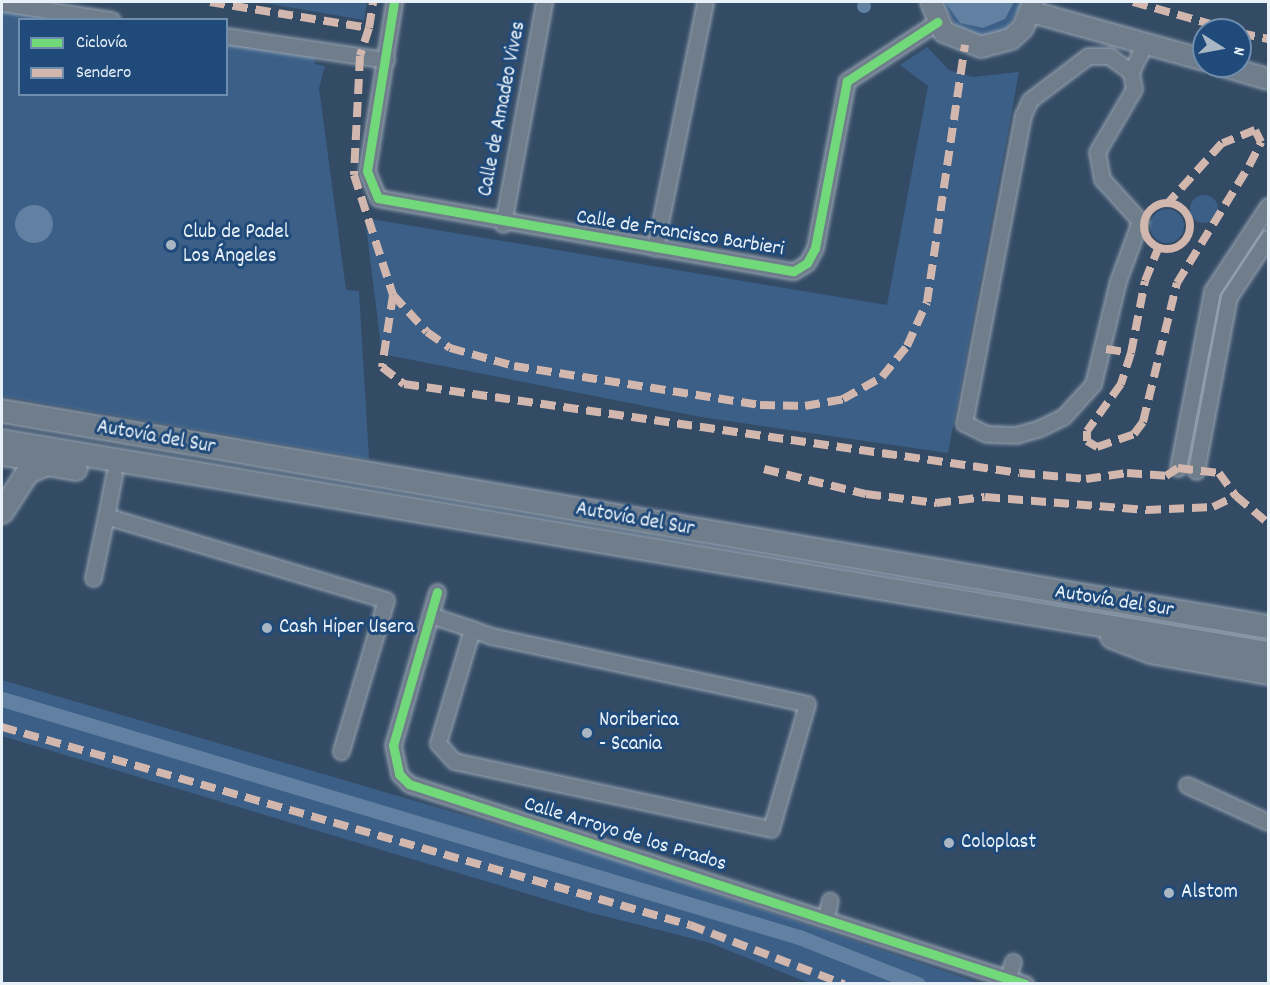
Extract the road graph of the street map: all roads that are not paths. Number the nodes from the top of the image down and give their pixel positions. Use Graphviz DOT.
graph roads {
  1 [pos="394,2"];
  2 [pos="544,2"];
  3 [pos="705,2"];
  4 [pos="930,2"];
  5 [pos="2,3"];
  6 [pos="1033,7"];
  7 [pos="84,8"];
  8 [pos="107,18"];
  9 [pos="938,22"];
  10 [pos="228,36"];
  11 [pos="1145,43"];
  12 [pos="1192,57"];
  13 [pos="386,60"];
  14 [pos="1131,72"];
  15 [pos="1252,74"];
  16 [pos="1269,79"];
  17 [pos="1269,206"];
  18 [pos="502,224"];
  19 [pos="1269,237"];
  20 [pos="655,248"];
  21 [pos="2,411"];
  22 [pos="2,441"];
  23 [pos="2,457"];
  24 [pos="47,464"];
  25 [pos="1178,468"];
  26 [pos="1196,471"];
  27 [pos="114,476"];
  28 [pos="210,476"];
  29 [pos="2,511"];
  30 [pos="106,516"];
  31 [pos="93,578"];
  32 [pos="437,592"];
  33 [pos="430,615"];
  34 [pos="1069,620"];
  35 [pos="1269,627"];
  36 [pos="472,629"];
  37 [pos="1269,653"];
  38 [pos="1269,673"];
  39 [pos="341,751"];
  40 [pos="1187,785"];
  41 [pos="1269,822"];
  42 [pos="830,900"];
  43 [pos="826,917"];
  44 [pos="1013,962"];
  45 [pos="1008,977"];
  46 [pos="1025,984"];
  1 -- 13 [label="street, Calle de Francisco Barbieri"];
  2 -- 18 [label="street, Calle de Amadeo Vives"];
  3 -- 20 [label="street"];
  4 -- 9 [label="main road"];
  5 -- 7 [label="street"];
  6 -- 9 [label="main road"];
  6 -- 11 [label="main road"];
  7 -- 8 [label="street"];
  9 -- 20 [label="street, Calle de Francisco Barbieri"];
  10 -- 13 [label="street"];
  11 -- 12 [label="main road"];
  11 -- 14 [label="street"];
  13 -- 18 [label="street, Calle de Francisco Barbieri"];
  14 -- 14 [label="street"];
  15 -- 16 [label="main road"];
  17 -- 25 [label="street"];
  18 -- 20 [label="street, Calle de Francisco Barbieri"];
  19 -- 26 [label="street"];
  21 -- 35 [label="highway, Autovía del Sur"];
  22 -- 28 [label="highway, Autovía del Sur"];
  23 -- 24 [label="street"];
  24 -- 27 [label="highway"];
  24 -- 29 [label="highway"];
  27 -- 28 [label="highway"];
  27 -- 30 [label="street"];
  28 -- 34 [label="highway, Autovía del Sur"];
  30 -- 31 [label="street"];
  30 -- 39 [label="street"];
  32 -- 33 [label="street, Calle Arroyo de los Prados"];
  33 -- 36 [label="street"];
  33 -- 43 [label="street, Calle Arroyo de los Prados"];
  34 -- 37 [label="highway, Autovía del Sur"];
  34 -- 38 [label="highway"];
  36 -- 36 [label="street"];
  40 -- 41 [label="street"];
  42 -- 43 [label="street"];
  43 -- 45 [label="street, Calle Arroyo de los Prados"];
  44 -- 45 [label="street"];
  45 -- 46 [label="street, Calle Arroyo de los Prados"];
}
